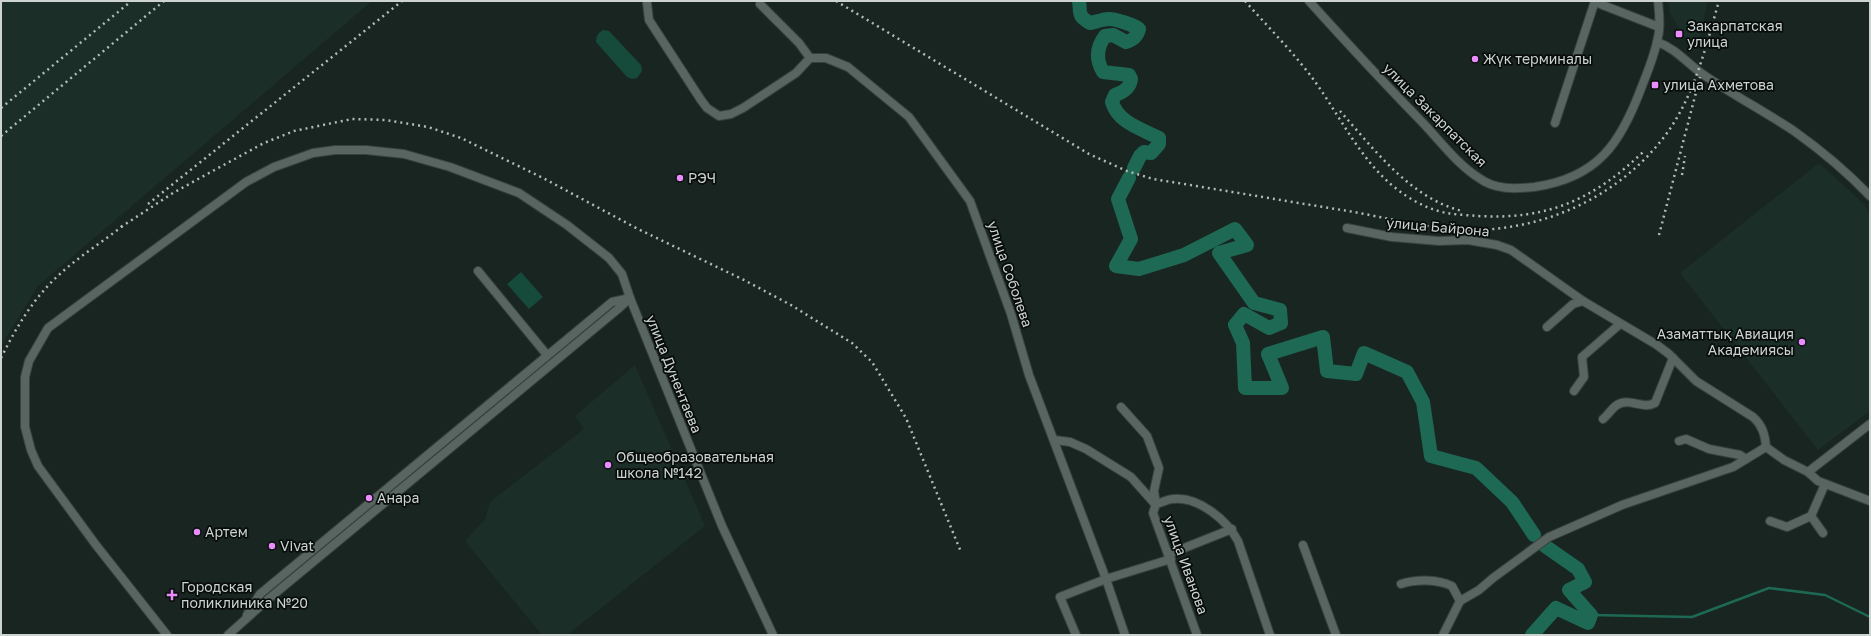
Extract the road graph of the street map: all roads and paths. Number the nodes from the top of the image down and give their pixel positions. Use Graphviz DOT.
graph roads {
  1 [pos="1309,1"];
  2 [pos="1658,1"];
  3 [pos="1595,2"];
  4 [pos="647,3"];
  5 [pos="760,4"];
  6 [pos="1659,27"];
  7 [pos="1657,42"];
  8 [pos="810,58"];
  9 [pos="1555,123"];
  10 [pos="1870,196"];
  11 [pos="1347,228"];
  12 [pos="478,271"];
  13 [pos="630,298"];
  14 [pos="1583,301"];
  15 [pos="1620,324"];
  16 [pos="1547,327"];
  17 [pos="547,356"];
  18 [pos="1673,358"];
  19 [pos="1574,391"];
  20 [pos="1121,407"];
  21 [pos="1603,419"];
  22 [pos="1870,424"];
  23 [pos="1055,440"];
  24 [pos="1679,441"];
  25 [pos="1766,446"];
  26 [pos="1746,459"];
  27 [pos="1808,472"];
  28 [pos="1825,484"];
  29 [pos="1870,501"];
  30 [pos="1156,504"];
  31 [pos="1811,516"];
  32 [pos="1770,521"];
  33 [pos="1232,529"];
  34 [pos="1823,533"];
  35 [pos="1303,545"];
  36 [pos="1170,556"];
  37 [pos="1106,579"];
  38 [pos="1401,584"];
  39 [pos="1460,601"];
  40 [pos="241,624"];
  41 [pos="167,635"];
  42 [pos="228,635"];
  43 [pos="773,635"];
  44 [pos="1076,635"];
  45 [pos="1125,635"];
  46 [pos="1197,635"];
  47 [pos="1270,635"];
  48 [pos="1336,635"];
  49 [pos="1443,635"];
  1 -- 7 [label="street, улица Закарпатская"];
  2 -- 6 [label="street"];
  3 -- 6 [label="street"];
  3 -- 9 [label="street"];
  4 -- 8 [label="street"];
  5 -- 8 [label="street"];
  6 -- 7 [label="street"];
  7 -- 10 [label="street"];
  8 -- 23 [label="street, улица Соболева"];
  11 -- 14 [label="street, улица Байрона"];
  12 -- 17 [label="street"];
  13 -- 17 [label="street"];
  13 -- 40 [label="street"];
  13 -- 41 [label="street, улица Дунентаева"];
  13 -- 43 [label="street, улица Дунентаева"];
  14 -- 15 [label="street, улица Байрона"];
  14 -- 16 [label="street"];
  15 -- 18 [label="street, улица Байрона"];
  15 -- 19 [label="street"];
  17 -- 40 [label="street"];
  18 -- 21 [label="street"];
  18 -- 25 [label="street, улица Байрона"];
  20 -- 30 [label="street, улица Иванова"];
  22 -- 27 [label="street"];
  23 -- 30 [label="street"];
  23 -- 37 [label="street, улица Соболева"];
  24 -- 26 [label="street"];
  25 -- 26 [label="street"];
  25 -- 27 [label="street"];
  26 -- 39 [label="street"];
  27 -- 28 [label="street"];
  28 -- 29 [label="street"];
  28 -- 31 [label="street"];
  30 -- 33 [label="street"];
  30 -- 36 [label="street, улица Иванова"];
  31 -- 32 [label="street"];
  31 -- 34 [label="street"];
  33 -- 36 [label="street"];
  33 -- 47 [label="street"];
  35 -- 48 [label="street"];
  36 -- 37 [label="street"];
  36 -- 46 [label="street, улица Иванова"];
  37 -- 44 [label="street"];
  37 -- 45 [label="street, улица Соболева"];
  38 -- 39 [label="street"];
  39 -- 49 [label="street"];
  40 -- 42 [label="street"];
}
